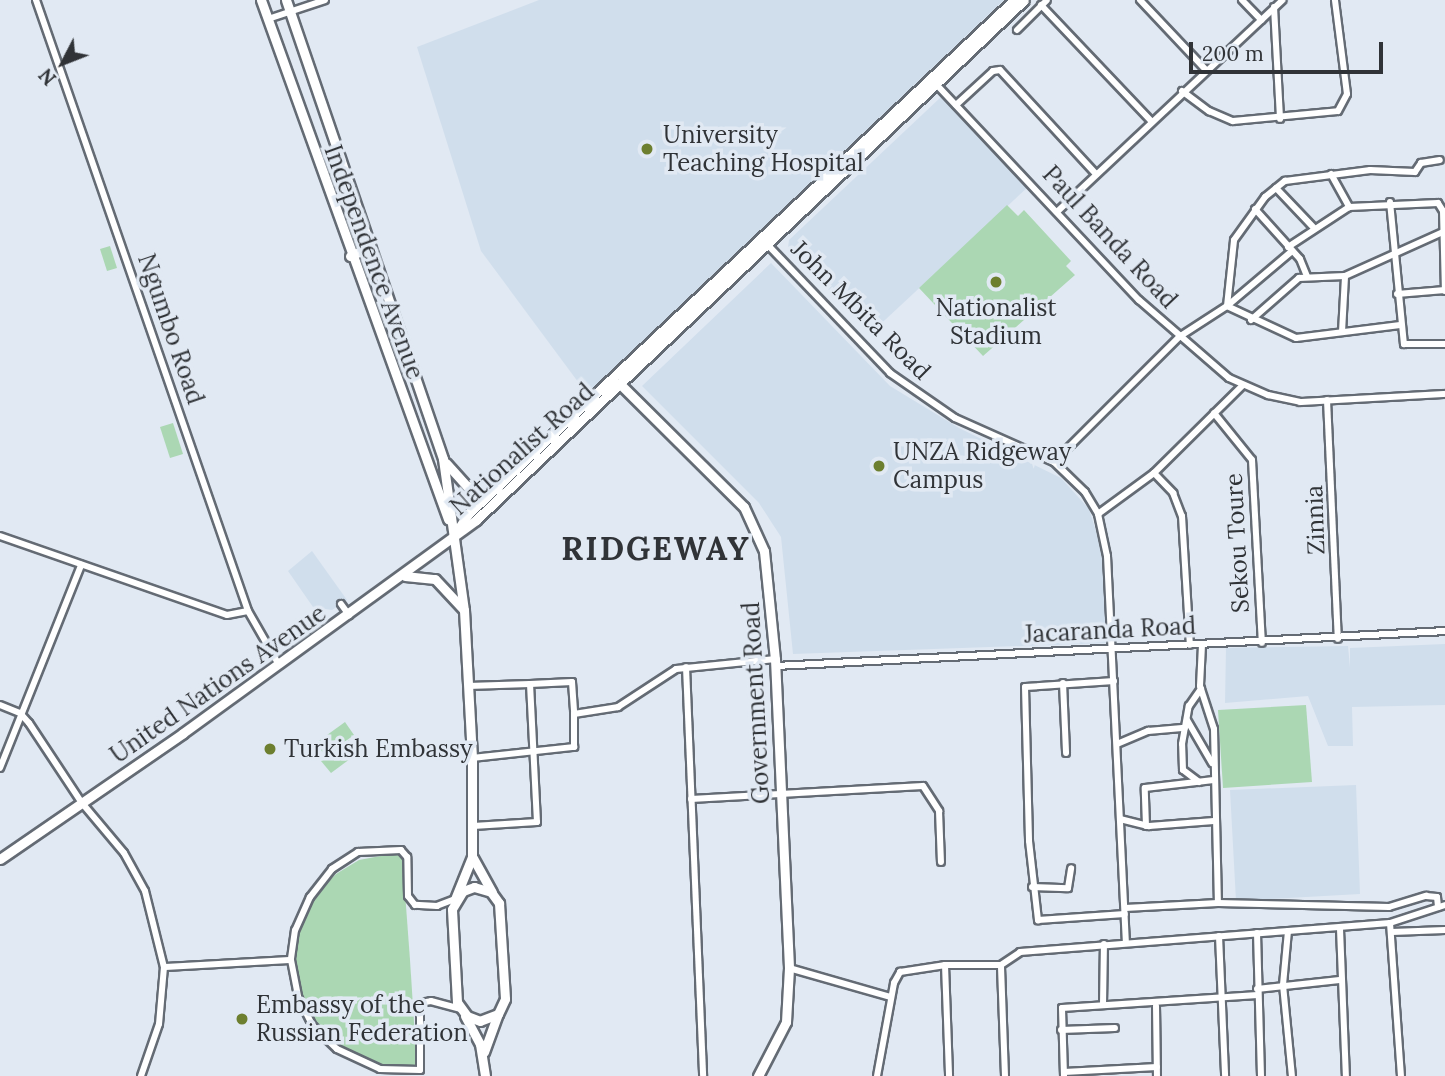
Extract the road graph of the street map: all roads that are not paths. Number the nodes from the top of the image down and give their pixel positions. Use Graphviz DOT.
graph roads {
  1 [pos="36,0"];
  2 [pos="261,0"];
  3 [pos="286,0"];
  4 [pos="325,0"];
  5 [pos="1014,0"];
  6 [pos="1024,0"];
  7 [pos="1140,0"];
  8 [pos="1242,0"];
  9 [pos="1283,0"];
  10 [pos="1335,0"];
  11 [pos="1044,3"];
  12 [pos="1274,7"];
  13 [pos="290,12"];
  14 [pos="268,19"];
  15 [pos="1261,20"];
  16 [pos="1017,30"];
  17 [pos="1205,69"];
  18 [pos="934,82"];
  19 [pos="1182,91"];
  20 [pos="956,105"];
  21 [pos="1280,119"];
  22 [pos="1151,121"];
  23 [pos="1440,160"];
  24 [pos="1096,174"];
  25 [pos="1331,174"];
  26 [pos="1276,188"];
  27 [pos="1390,202"];
  28 [pos="1349,207"];
  29 [pos="1255,209"];
  30 [pos="1058,211"];
  31 [pos="1313,227"];
  32 [pos="1443,232"];
  33 [pos="765,241"];
  34 [pos="370,247"];
  35 [pos="1290,249"];
  36 [pos="1394,254"];
  37 [pos="350,256"];
  38 [pos="1307,276"];
  39 [pos="1345,276"];
  40 [pos="1445,290"];
  41 [pos="1397,294"];
  42 [pos="1227,306"];
  43 [pos="1251,320"];
  44 [pos="1400,325"];
  45 [pos="1342,332"];
  46 [pos="1179,337"];
  47 [pos="1445,344"];
  48 [pos="619,382"];
  49 [pos="1242,385"];
  50 [pos="1445,394"];
  51 [pos="1327,401"];
  52 [pos="1214,413"];
  53 [pos="443,459"];
  54 [pos="1054,462"];
  55 [pos="1154,473"];
  56 [pos="498,489"];
  57 [pos="1098,514"];
  58 [pos="454,535"];
  59 [pos="0,536"];
  60 [pos="81,565"];
  61 [pos="403,576"];
  62 [pos="341,604"];
  63 [pos="248,611"];
  64 [pos="464,611"];
  65 [pos="349,615"];
  66 [pos="1445,631"];
  67 [pos="1338,639"];
  68 [pos="1262,643"];
  69 [pos="1190,645"];
  70 [pos="1202,645"];
  71 [pos="1112,650"];
  72 [pos="776,662"];
  73 [pos="279,665"];
  74 [pos="686,667"];
  75 [pos="1114,681"];
  76 [pos="1063,683"];
  77 [pos="530,684"];
  78 [pos="468,686"];
  79 [pos="1201,688"];
  80 [pos="0,705"];
  81 [pos="20,713"];
  82 [pos="574,714"];
  83 [pos="1187,720"];
  84 [pos="1185,728"];
  85 [pos="1117,744"];
  86 [pos="533,752"];
  87 [pos="1066,753"];
  88 [pos="472,758"];
  89 [pos="1214,765"];
  90 [pos="0,768"];
  91 [pos="1213,780"];
  92 [pos="1199,782"];
  93 [pos="782,793"];
  94 [pos="691,799"];
  95 [pos="82,803"];
  96 [pos="1120,819"];
  97 [pos="1214,821"];
  98 [pos="473,826"];
  99 [pos="1146,826"];
  100 [pos="472,857"];
  101 [pos="0,859"];
  102 [pos="941,862"];
  103 [pos="1071,868"];
  104 [pos="1032,887"];
  105 [pos="493,894"];
  106 [pos="455,899"];
  107 [pos="1218,904"];
  108 [pos="1442,906"];
  109 [pos="1125,911"];
  110 [pos="1445,914"];
  111 [pos="1390,923"];
  112 [pos="1340,929"];
  113 [pos="1445,930"];
  114 [pos="1288,931"];
  115 [pos="1392,932"];
  116 [pos="1257,933"];
  117 [pos="1219,936"];
  118 [pos="1126,942"];
  119 [pos="1104,944"];
  120 [pos="290,960"];
  121 [pos="945,965"];
  122 [pos="1001,965"];
  123 [pos="164,967"];
  124 [pos="789,968"];
  125 [pos="1340,980"];
  126 [pos="1283,985"];
  127 [pos="1257,992"];
  128 [pos="891,997"];
  129 [pos="1223,997"];
  130 [pos="1103,1005"];
  131 [pos="1156,1006"];
  132 [pos="461,1010"];
  133 [pos="498,1014"];
  134 [pos="1115,1028"];
  135 [pos="1061,1030"];
  136 [pos="484,1054"];
  137 [pos="1157,1067"];
  138 [pos="1064,1074"];
  139 [pos="141,1076"];
  140 [pos="485,1076"];
  141 [pos="703,1076"];
  142 [pos="758,1076"];
  143 [pos="877,1076"];
  144 [pos="949,1076"];
  145 [pos="1005,1076"];
  146 [pos="1157,1076"];
  147 [pos="1225,1076"];
  148 [pos="1261,1076"];
  149 [pos="1292,1076"];
  150 [pos="1346,1076"];
  151 [pos="1401,1076"];
  1 -- 63 [label="street, Ngumbo Road"];
  2 -- 14 [label="main road, Independence Avenue"];
  3 -- 13 [label="main road, Independence Avenue"];
  4 -- 13 [label="street"];
  5 -- 18 [label="main road, Nationalist Road"];
  6 -- 18 [label="main road, Nationalist Road"];
  7 -- 17 [label="street"];
  8 -- 15 [label="street"];
  9 -- 12 [label="street"];
  10 -- 21 [label="street"];
  11 -- 16 [label="street"];
  11 -- 22 [label="street"];
  12 -- 15 [label="street"];
  12 -- 21 [label="street"];
  13 -- 14 [label="street"];
  13 -- 34 [label="main road, Independence Avenue"];
  14 -- 37 [label="main road, Independence Avenue"];
  15 -- 17 [label="street"];
  17 -- 19 [label="street"];
  18 -- 20 [label="street, Paul Banda Road"];
  18 -- 33 [label="main road, Nationalist Road"];
  19 -- 21 [label="street"];
  19 -- 22 [label="street"];
  20 -- 24 [label="street"];
  20 -- 30 [label="street, Paul Banda Road"];
  22 -- 24 [label="street"];
  23 -- 25 [label="street"];
  24 -- 30 [label="street"];
  25 -- 26 [label="street"];
  25 -- 28 [label="street"];
  26 -- 29 [label="street"];
  26 -- 31 [label="street"];
  27 -- 28 [label="street"];
  27 -- 32 [label="street"];
  27 -- 36 [label="street"];
  28 -- 31 [label="street"];
  29 -- 35 [label="street"];
  29 -- 42 [label="street"];
  30 -- 46 [label="street, Paul Banda Road"];
  31 -- 35 [label="street"];
  32 -- 36 [label="street"];
  32 -- 40 [label="street"];
  33 -- 48 [label="main road, Nationalist Road"];
  33 -- 54 [label="street, John Mbita Road"];
  34 -- 37 [label="main road"];
  34 -- 53 [label="main road, Independence Avenue"];
  35 -- 38 [label="street"];
  35 -- 42 [label="street"];
  36 -- 39 [label="street"];
  36 -- 41 [label="street"];
  37 -- 58 [label="main road, Independence Avenue"];
  38 -- 39 [label="street"];
  38 -- 43 [label="street"];
  39 -- 45 [label="street"];
  40 -- 41 [label="street"];
  41 -- 44 [label="street"];
  42 -- 43 [label="street"];
  42 -- 46 [label="street"];
  43 -- 45 [label="street"];
  44 -- 45 [label="street"];
  44 -- 47 [label="street"];
  46 -- 49 [label="street, Paul Banda Road"];
  46 -- 54 [label="street"];
  48 -- 56 [label="main road, Nationalist Road"];
  48 -- 58 [label="main road, Nationalist Road"];
  48 -- 72 [label="main road, Government Road"];
  49 -- 51 [label="street, Paul Banda Road"];
  49 -- 52 [label="street"];
  50 -- 51 [label="street, Paul Banda Road"];
  51 -- 67 [label="street, Zinnia"];
  52 -- 55 [label="street"];
  52 -- 68 [label="street, Sekou Toure"];
  53 -- 56 [label="main road"];
  53 -- 58 [label="main road, Independence Avenue"];
  54 -- 57 [label="street, John Mbita Road"];
  55 -- 57 [label="street"];
  55 -- 69 [label="street"];
  56 -- 58 [label="main road, Nationalist Road"];
  57 -- 71 [label="street, John Mbita Road"];
  58 -- 61 [label="main road, United Nations Avenue"];
  58 -- 64 [label="main road, Independence Avenue"];
  59 -- 60 [label="street"];
  60 -- 63 [label="street"];
  60 -- 81 [label="street"];
  61 -- 64 [label="main road"];
  61 -- 65 [label="main road, United Nations Avenue"];
  62 -- 65 [label="street"];
  63 -- 73 [label="street, Ngumbo Road"];
  64 -- 78 [label="main road, Independence Avenue"];
  65 -- 73 [label="main road, United Nations Avenue"];
  66 -- 67 [label="street, Jacaranda Road"];
  67 -- 68 [label="street, Jacaranda Road"];
  68 -- 70 [label="street, Jacaranda Road"];
  69 -- 70 [label="street, Jacaranda Road"];
  69 -- 71 [label="street, Jacaranda Road"];
  70 -- 79 [label="street"];
  71 -- 72 [label="street, Jacaranda Road"];
  71 -- 75 [label="street, John Mbita Road"];
  72 -- 74 [label="street, Jacaranda Road"];
  72 -- 93 [label="main road, Government Road"];
  73 -- 95 [label="main road, United Nations Avenue"];
  74 -- 82 [label="street, Jacaranda Road"];
  74 -- 94 [label="street"];
  75 -- 76 [label="street"];
  75 -- 85 [label="street, John Mbita Road"];
  76 -- 87 [label="street"];
  76 -- 104 [label="street"];
  77 -- 78 [label="street"];
  77 -- 82 [label="street"];
  77 -- 86 [label="street"];
  78 -- 88 [label="main road, Independence Avenue"];
  79 -- 83 [label="street"];
  79 -- 89 [label="street"];
  80 -- 81 [label="street"];
  81 -- 90 [label="street"];
  81 -- 95 [label="street"];
  82 -- 86 [label="street"];
  83 -- 84 [label="street"];
  83 -- 89 [label="street"];
  84 -- 85 [label="street"];
  84 -- 92 [label="street"];
  85 -- 96 [label="street, John Mbita Road"];
  86 -- 88 [label="street"];
  86 -- 98 [label="street"];
  88 -- 98 [label="main road, Independence Avenue"];
  89 -- 91 [label="street"];
  91 -- 92 [label="street"];
  91 -- 97 [label="street"];
  92 -- 99 [label="street"];
  93 -- 94 [label="street"];
  93 -- 102 [label="street"];
  93 -- 124 [label="main road, Government Road"];
  94 -- 141 [label="street"];
  95 -- 101 [label="main road, United Nations Avenue"];
  95 -- 123 [label="street"];
  96 -- 99 [label="street"];
  96 -- 109 [label="street, John Mbita Road"];
  97 -- 99 [label="street"];
  97 -- 107 [label="street"];
  98 -- 100 [label="main road, Independence Avenue"];
  100 -- 105 [label="main road, Independence Avenue"];
  100 -- 106 [label="main road, Independence Avenue"];
  103 -- 104 [label="street"];
  104 -- 109 [label="street"];
  105 -- 106 [label="main road"];
  105 -- 133 [label="main road, Independence Avenue"];
  106 -- 120 [label="street"];
  106 -- 132 [label="main road, Independence Avenue"];
  107 -- 108 [label="street"];
  107 -- 109 [label="street"];
  108 -- 110 [label="street"];
  108 -- 111 [label="street"];
  109 -- 118 [label="street, John Mbita Road"];
  111 -- 112 [label="street"];
  111 -- 115 [label="street"];
  112 -- 114 [label="street"];
  112 -- 125 [label="street"];
  113 -- 115 [label="street"];
  114 -- 116 [label="street"];
  114 -- 126 [label="street"];
  115 -- 151 [label="street"];
  116 -- 117 [label="street"];
  116 -- 127 [label="street"];
  117 -- 118 [label="street"];
  117 -- 129 [label="street"];
  118 -- 119 [label="street"];
  119 -- 122 [label="street"];
  119 -- 130 [label="street"];
  120 -- 123 [label="street"];
  120 -- 132 [label="street"];
  121 -- 122 [label="street"];
  121 -- 128 [label="street"];
  121 -- 144 [label="street"];
  122 -- 145 [label="street"];
  123 -- 139 [label="street"];
  124 -- 128 [label="street"];
  124 -- 142 [label="main road, Government Road"];
  125 -- 126 [label="street"];
  125 -- 150 [label="street"];
  126 -- 127 [label="street"];
  126 -- 149 [label="street"];
  127 -- 129 [label="street"];
  127 -- 148 [label="street"];
  128 -- 143 [label="street"];
  129 -- 131 [label="street"];
  129 -- 147 [label="street"];
  130 -- 131 [label="street"];
  130 -- 135 [label="street"];
  131 -- 137 [label="street"];
  132 -- 133 [label="main road"];
  132 -- 136 [label="main road, Independence Avenue"];
  133 -- 136 [label="main road, Independence Avenue"];
  134 -- 135 [label="street"];
  135 -- 138 [label="street"];
  136 -- 140 [label="main road, Independence Avenue"];
  137 -- 138 [label="street"];
  137 -- 146 [label="street"];
}
